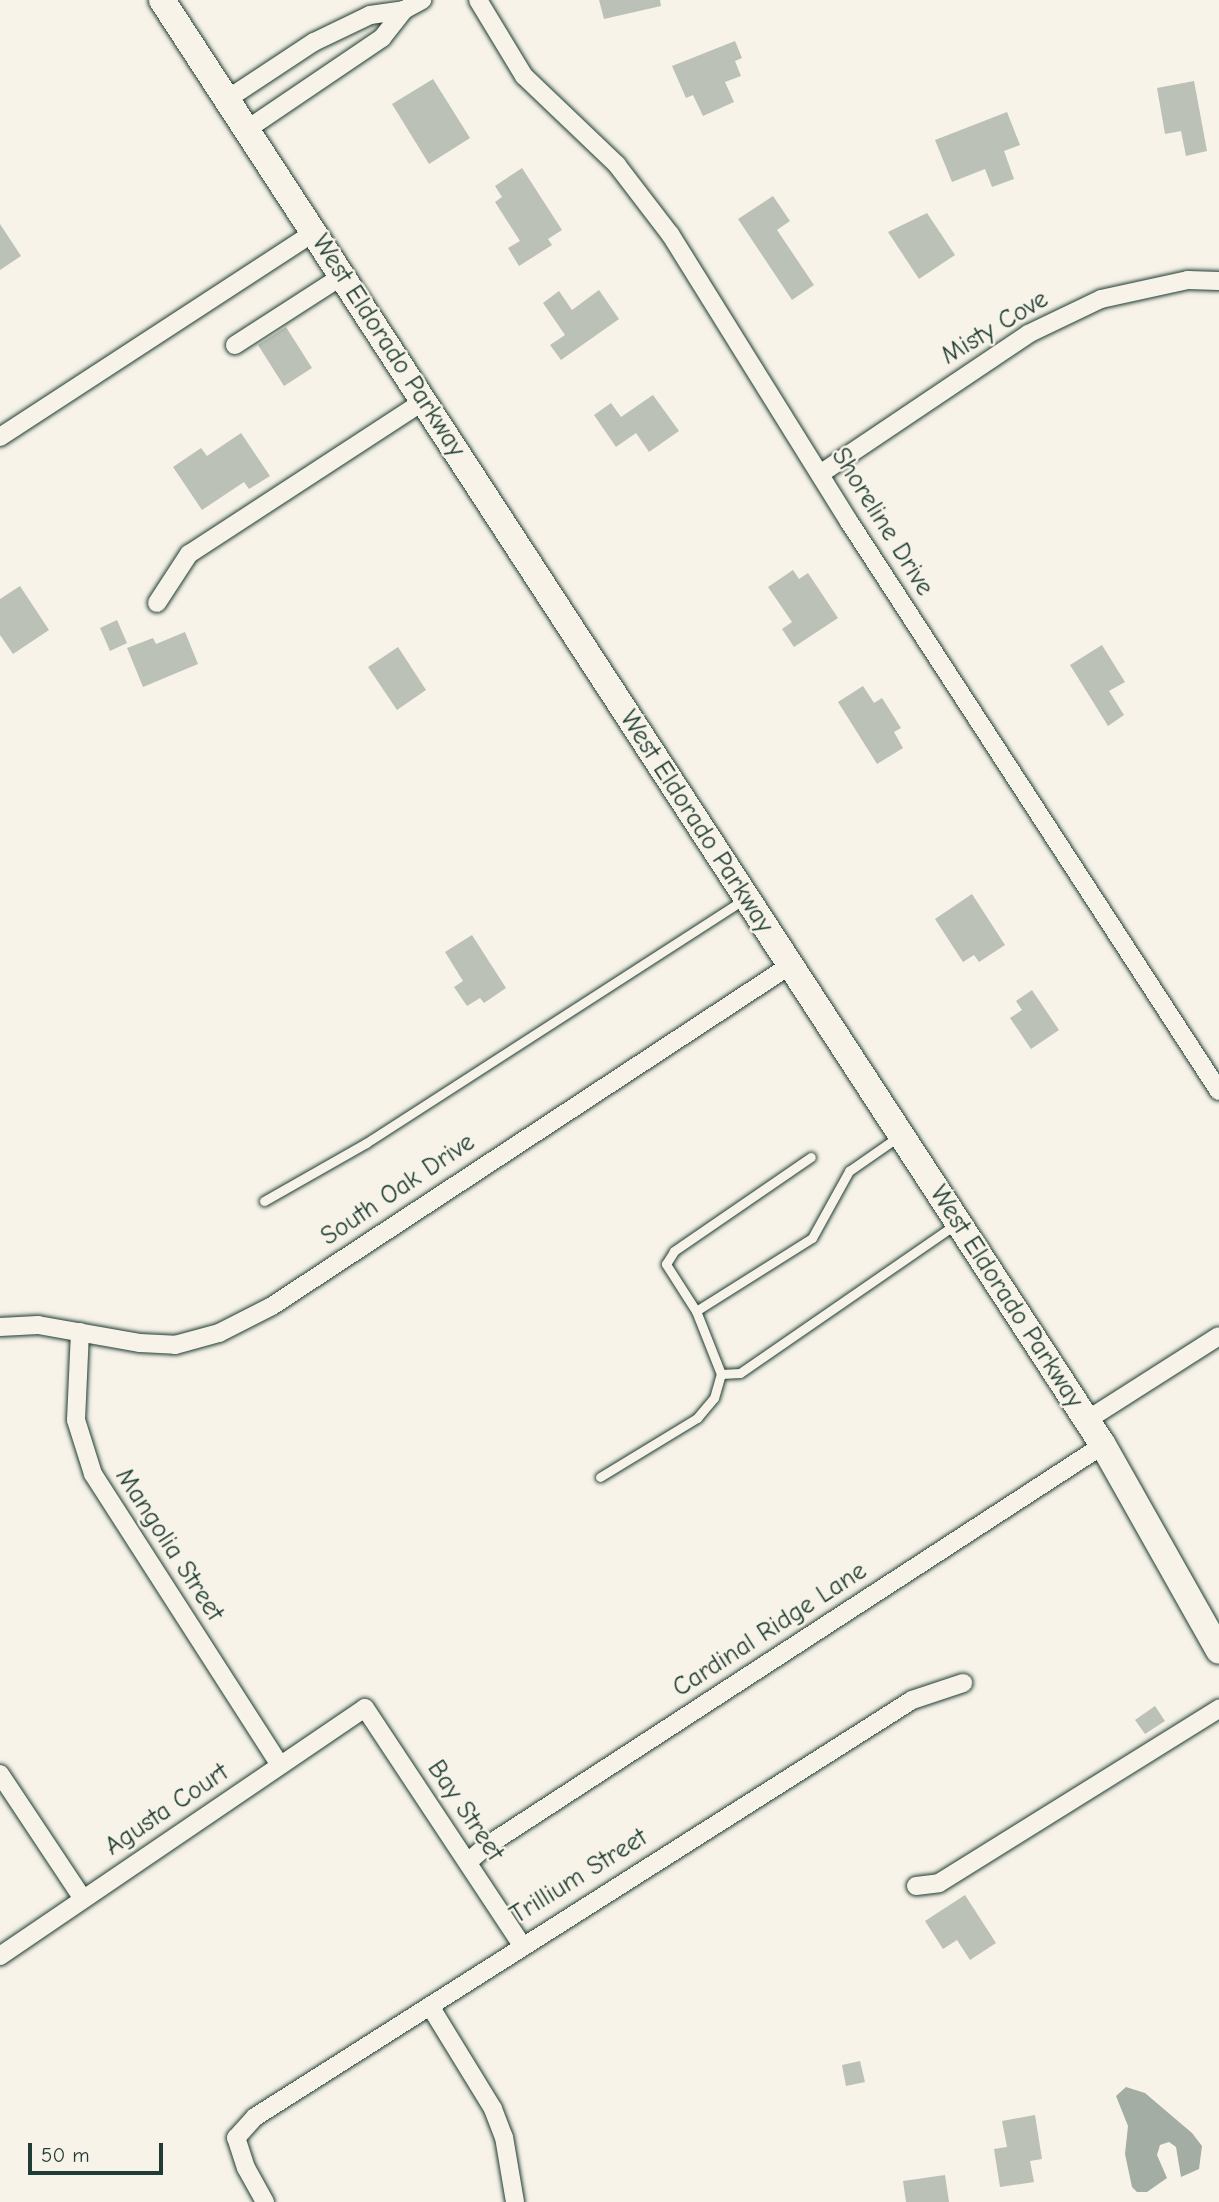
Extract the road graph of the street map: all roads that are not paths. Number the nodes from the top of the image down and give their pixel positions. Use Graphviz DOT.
graph roads {
  1 [pos="162,0"];
  2 [pos="422,0"];
  3 [pos="478,0"];
  4 [pos="404,10"];
  5 [pos="229,98"];
  6 [pos="248,128"];
  7 [pos="314,232"];
  8 [pos="342,276"];
  9 [pos="1219,281"];
  10 [pos="235,345"];
  11 [pos="424,401"];
  12 [pos="0,437"];
  13 [pos="820,474"];
  14 [pos="157,603"];
  15 [pos="746,898"];
  16 [pos="789,966"];
  17 [pos="1219,1091"];
  18 [pos="900,1136"];
  19 [pos="811,1157"];
  20 [pos="264,1201"];
  21 [pos="957,1223"];
  22 [pos="696,1311"];
  23 [pos="0,1327"];
  24 [pos="80,1332"];
  25 [pos="1219,1336"];
  26 [pos="721,1374"];
  27 [pos="1087,1420"];
  28 [pos="1103,1445"];
  29 [pos="600,1477"];
  30 [pos="1219,1651"];
  31 [pos="963,1683"];
  32 [pos="365,1708"];
  33 [pos="1219,1709"];
  34 [pos="280,1765"];
  35 [pos="0,1774"];
  36 [pos="468,1862"];
  37 [pos="916,1886"];
  38 [pos="83,1899"];
  39 [pos="521,1944"];
  40 [pos="0,1956"];
  41 [pos="430,2006"];
  42 [pos="265,2202"];
  43 [pos="515,2202"];
  1 -- 5 [label="main road, West Eldorado Parkway"];
  2 -- 4 [label="street"];
  3 -- 13 [label="street, Shoreline Drive"];
  4 -- 5 [label="street"];
  4 -- 6 [label="street"];
  5 -- 6 [label="main road, West Eldorado Parkway"];
  6 -- 7 [label="main road, West Eldorado Parkway"];
  7 -- 8 [label="main road, West Eldorado Parkway"];
  7 -- 12 [label="street"];
  8 -- 10 [label="street"];
  8 -- 11 [label="main road, West Eldorado Parkway"];
  9 -- 13 [label="street, Misty Cove"];
  11 -- 14 [label="street"];
  11 -- 15 [label="main road, West Eldorado Parkway"];
  13 -- 17 [label="street, Shoreline Drive"];
  15 -- 16 [label="main road, West Eldorado Parkway"];
  15 -- 20 [label="lane"];
  16 -- 18 [label="main road, West Eldorado Parkway"];
  16 -- 24 [label="street, South Oak Drive"];
  18 -- 21 [label="main road, West Eldorado Parkway"];
  18 -- 22 [label="lane"];
  19 -- 22 [label="lane"];
  21 -- 26 [label="lane"];
  21 -- 27 [label="main road, West Eldorado Parkway"];
  22 -- 26 [label="lane"];
  23 -- 24 [label="street, South Oak Drive"];
  24 -- 34 [label="street, Mangolia Street"];
  25 -- 27 [label="street"];
  26 -- 29 [label="lane"];
  27 -- 28 [label="main road, West Eldorado Parkway"];
  28 -- 30 [label="main road, West Eldorado Parkway"];
  28 -- 36 [label="street, Cardinal Ridge Lane"];
  31 -- 39 [label="street, Trillium Street"];
  32 -- 34 [label="street, Agusta Court"];
  32 -- 36 [label="street, Bay Street"];
  33 -- 37 [label="street"];
  34 -- 38 [label="street, Agusta Court"];
  35 -- 38 [label="street"];
  36 -- 39 [label="street, Bay Street"];
  38 -- 40 [label="street, Agusta Court"];
  39 -- 41 [label="street, Trillium Street"];
  41 -- 42 [label="street, Trillium Street"];
  41 -- 43 [label="street"];
}
